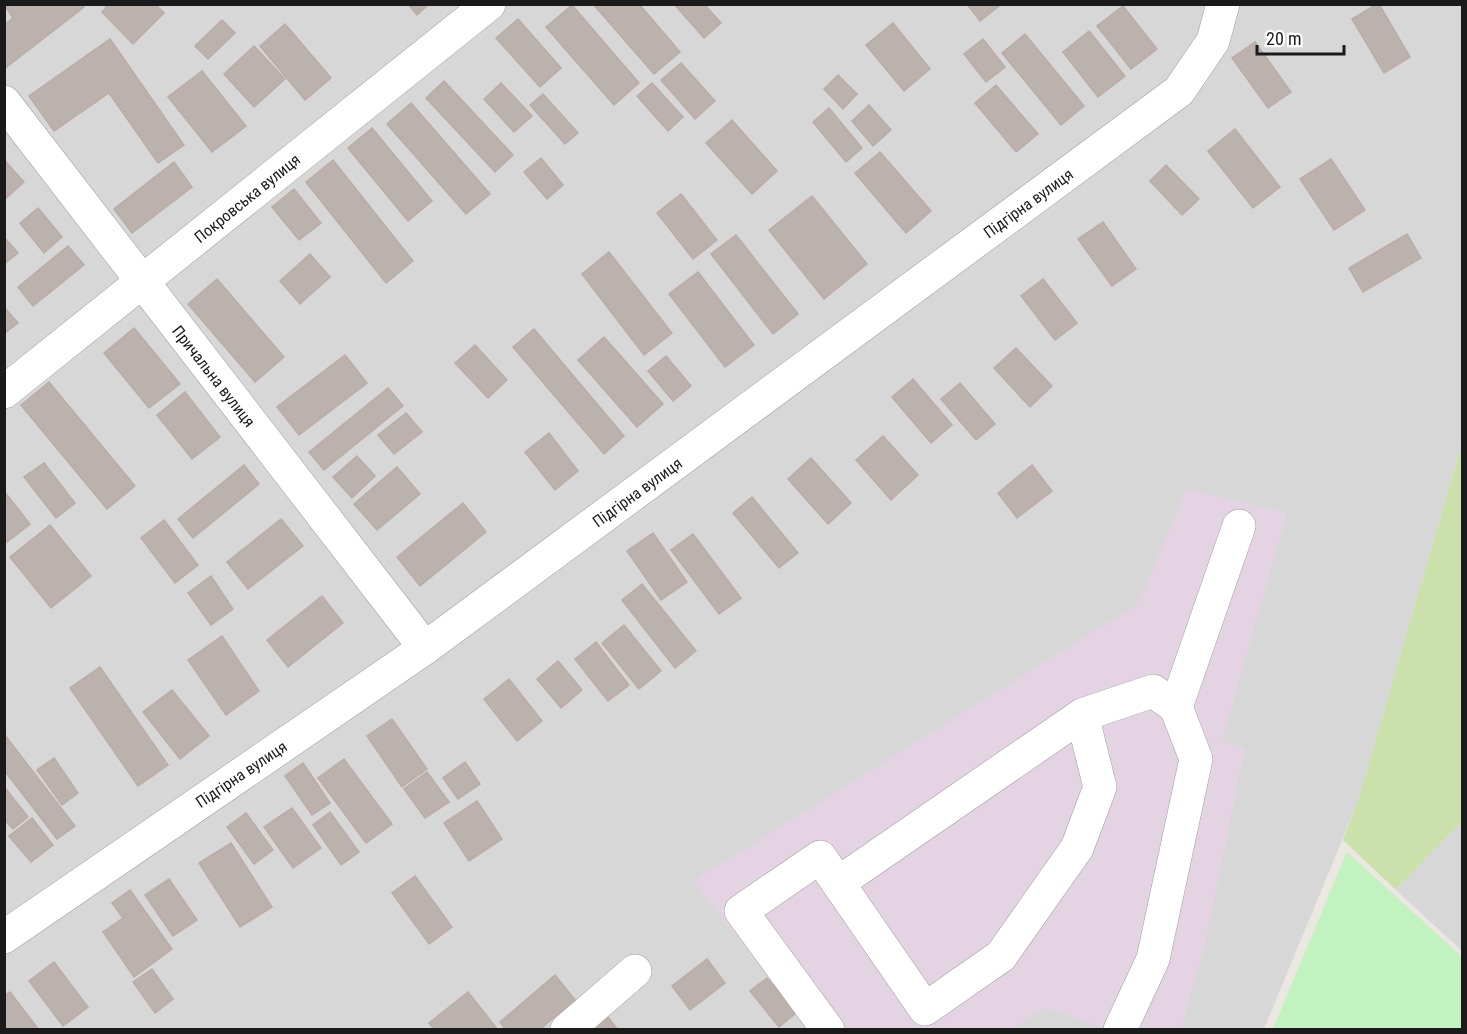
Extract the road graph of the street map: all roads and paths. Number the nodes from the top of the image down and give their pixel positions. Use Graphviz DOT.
graph roads {
  1 [pos="489,4"];
  2 [pos="1223,4"];
  3 [pos="4,102"];
  4 [pos="142,282"];
  5 [pos="4,392"];
  6 [pos="1239,526"];
  7 [pos="425,648"];
  8 [pos="1176,707"];
  9 [pos="1082,715"];
  10 [pos="838,883"];
  11 [pos="4,937"];
  12 [pos="635,970"];
  13 [pos="567,1029"];
  14 [pos="828,1029"];
  15 [pos="1120,1029"];
  1 -- 4 [label="street, Покровська вулиця"];
  2 -- 7 [label="street, Підгірна вулиця"];
  3 -- 4 [label="street, Причальна вулиця"];
  4 -- 5 [label="street, Покровська вулиця"];
  4 -- 7 [label="street, Причальна вулиця"];
  6 -- 8 [label="street"];
  7 -- 11 [label="street, Підгірна вулиця"];
  8 -- 9 [label="street"];
  8 -- 15 [label="street"];
  9 -- 10 [label="street"];
  9 -- 10 [label="street"];
  10 -- 14 [label="street"];
  12 -- 13 [label="street"];
}
